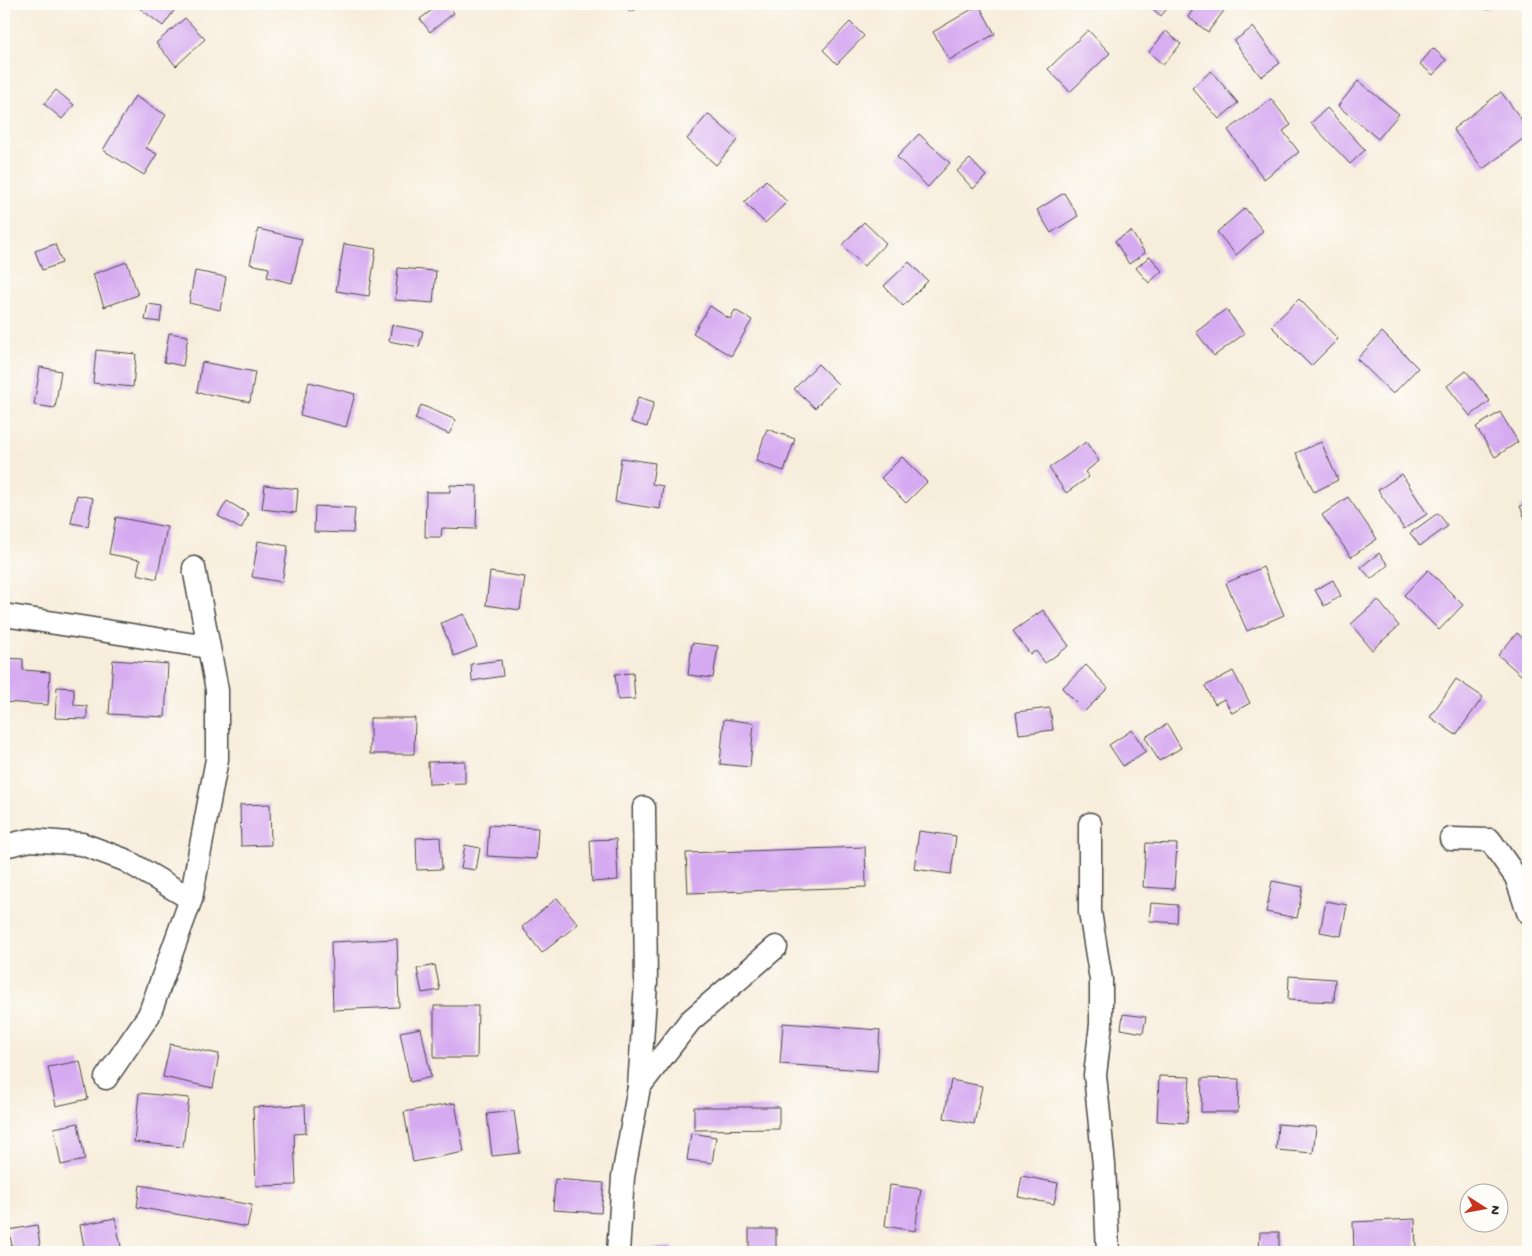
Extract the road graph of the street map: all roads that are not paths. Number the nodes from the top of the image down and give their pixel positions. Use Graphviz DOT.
graph roads {
  1 [pos="194,568"];
  2 [pos="4,614"];
  3 [pos="208,648"];
  4 [pos="644,808"];
  5 [pos="1090,824"];
  6 [pos="1451,839"];
  7 [pos="4,846"];
  8 [pos="190,899"];
  9 [pos="1528,912"];
  10 [pos="776,947"];
  11 [pos="106,1078"];
  12 [pos="639,1087"];
  13 [pos="618,1252"];
  14 [pos="1108,1252"];
  1 -- 3 [label="street"];
  2 -- 3 [label="street"];
  3 -- 8 [label="street"];
  4 -- 12 [label="street"];
  5 -- 14 [label="street"];
  6 -- 9 [label="street"];
  7 -- 8 [label="street"];
  8 -- 11 [label="street"];
  10 -- 12 [label="street"];
  12 -- 13 [label="street"];
}
